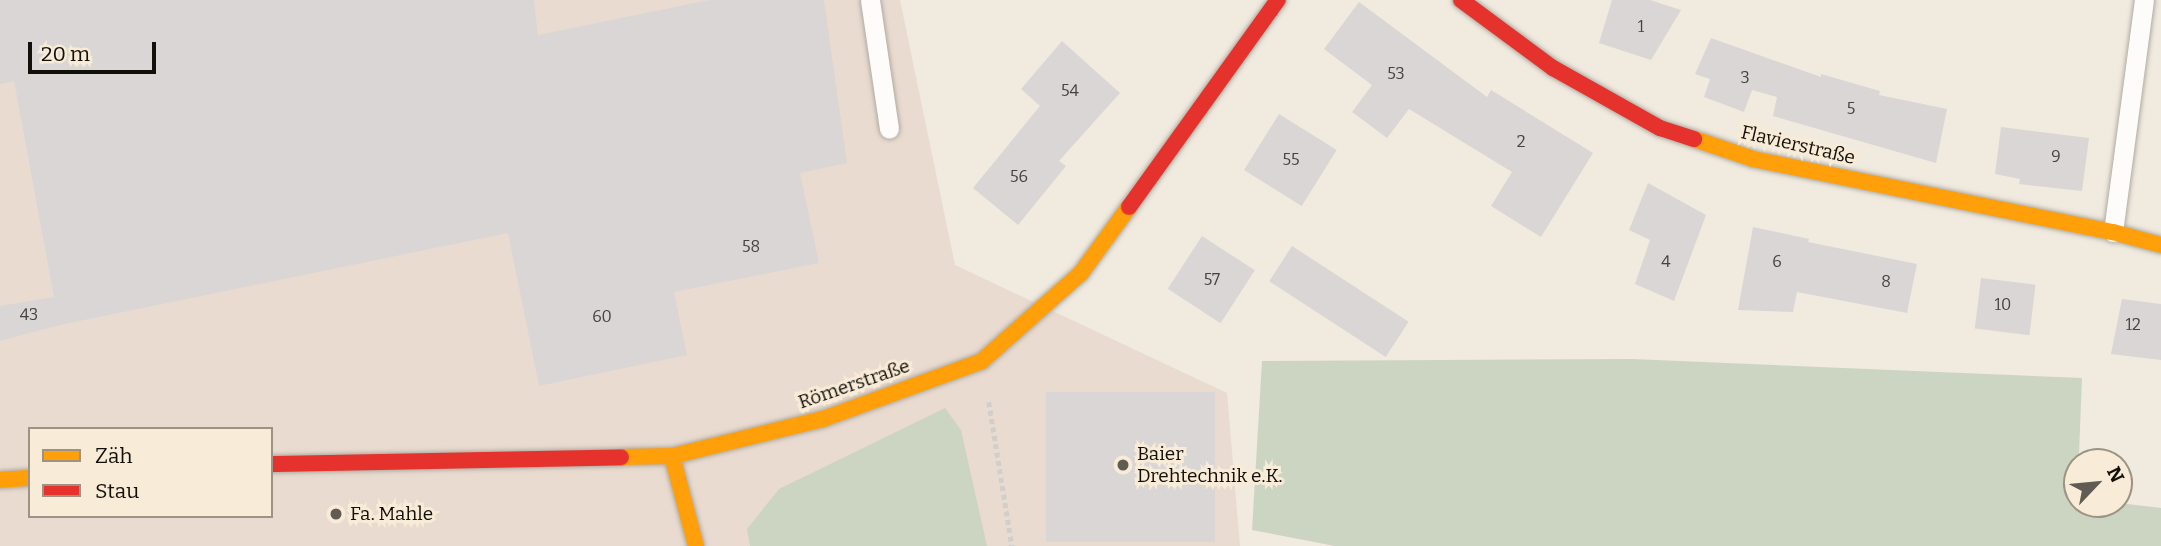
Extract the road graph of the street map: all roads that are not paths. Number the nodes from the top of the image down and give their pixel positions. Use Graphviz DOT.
graph roads {
  1 [pos="870,0"];
  2 [pos="1278,0"];
  3 [pos="1461,0"];
  4 [pos="2144,0"];
  5 [pos="889,129"];
  6 [pos="2113,232"];
  7 [pos="2161,245"];
  8 [pos="672,456"];
  9 [pos="273,464"];
  10 [pos="28,478"];
  11 [pos="0,480"];
  12 [pos="696,546"];
  1 -- 5 [label="lane"];
  2 -- 8 [label="street, Römerstraße"];
  3 -- 6 [label="street, Flavierstraße"];
  4 -- 6 [label="lane"];
  6 -- 7 [label="street, Flavierstraße"];
  8 -- 9 [label="street, Römerstraße"];
  8 -- 12 [label="street"];
  10 -- 11 [label="street"];
}
